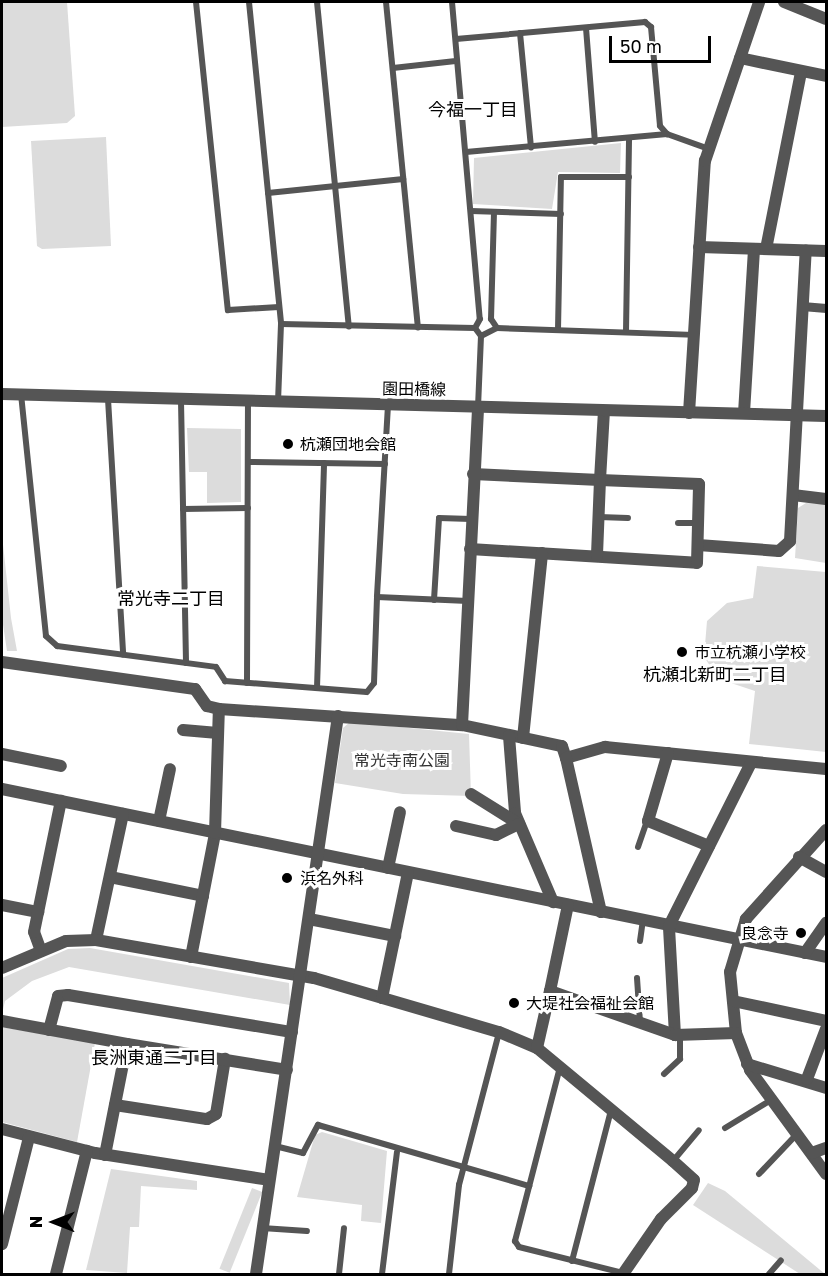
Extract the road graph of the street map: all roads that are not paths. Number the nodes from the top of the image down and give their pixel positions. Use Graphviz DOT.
graph roads {
  1 [pos="196,2"];
  2 [pos="249,2"];
  3 [pos="317,2"];
  4 [pos="386,2"];
  5 [pos="452,2"];
  6 [pos="759,2"];
  7 [pos="784,2"];
  8 [pos="826,19"];
  9 [pos="586,28"];
  10 [pos="520,33"];
  11 [pos="456,39"];
  12 [pos="740,58"];
  13 [pos="456,61"];
  14 [pos="393,68"];
  15 [pos="801,72"];
  16 [pos="826,76"];
  17 [pos="667,134"];
  18 [pos="629,138"];
  19 [pos="595,142"];
  20 [pos="531,147"];
  21 [pos="709,149"];
  22 [pos="466,152"];
  23 [pos="629,177"];
  24 [pos="404,179"];
  25 [pos="335,186"];
  26 [pos="268,193"];
  27 [pos="471,211"];
  28 [pos="494,212"];
  29 [pos="561,214"];
  30 [pos="699,247"];
  31 [pos="760,249"];
  32 [pos="806,250"];
  33 [pos="826,251"];
  34 [pos="802,306"];
  35 [pos="279,307"];
  36 [pos="826,308"];
  37 [pos="480,319"];
  38 [pos="491,319"];
  39 [pos="281,324"];
  40 [pos="349,326"];
  41 [pos="418,327"];
  42 [pos="475,328"];
  43 [pos="497,328"];
  44 [pos="558,330"];
  45 [pos="626,332"];
  46 [pos="694,335"];
  47 [pos="481,336"];
  48 [pos="2,394"];
  49 [pos="21,394"];
  50 [pos="108,399"];
  51 [pos="181,400"];
  52 [pos="248,402"];
  53 [pos="278,403"];
  54 [pos="388,405"];
  55 [pos="478,407"];
  56 [pos="604,411"];
  57 [pos="689,413"];
  58 [pos="744,413"];
  59 [pos="797,414"];
  60 [pos="826,416"];
  61 [pos="248,462"];
  62 [pos="324,463"];
  63 [pos="385,464"];
  64 [pos="473,474"];
  65 [pos="600,480"];
  66 [pos="793,495"];
  67 [pos="826,499"];
  68 [pos="248,508"];
  69 [pos="183,509"];
  70 [pos="599,517"];
  71 [pos="628,518"];
  72 [pos="471,519"];
  73 [pos="678,523"];
  74 [pos="697,523"];
  75 [pos="698,545"];
  76 [pos="470,549"];
  77 [pos="542,553"];
  78 [pos="597,556"];
  79 [pos="377,597"];
  80 [pos="434,600"];
  81 [pos="468,601"];
  82 [pos="123,654"];
  83 [pos="2,662"];
  84 [pos="186,663"];
  85 [pos="247,683"];
  86 [pos="317,688"];
  87 [pos="219,709"];
  88 [pos="338,716"];
  89 [pos="462,725"];
  90 [pos="183,730"];
  91 [pos="218,733"];
  92 [pos="509,736"];
  93 [pos="523,738"];
  94 [pos="668,753"];
  95 [pos="2,754"];
  96 [pos="566,758"];
  97 [pos="751,763"];
  98 [pos="61,766"];
  99 [pos="170,769"];
  100 [pos="826,769"];
  101 [pos="2,789"];
  102 [pos="471,794"];
  103 [pos="61,801"];
  104 [pos="400,812"];
  105 [pos="123,814"];
  106 [pos="159,821"];
  107 [pos="648,821"];
  108 [pos="519,824"];
  109 [pos="456,826"];
  110 [pos="826,830"];
  111 [pos="215,833"];
  112 [pos="709,846"];
  113 [pos="638,847"];
  114 [pos="319,854"];
  115 [pos="799,857"];
  116 [pos="388,868"];
  117 [pos="826,872"];
  118 [pos="408,873"];
  119 [pos="110,877"];
  120 [pos="203,896"];
  121 [pos="554,902"];
  122 [pos="2,905"];
  123 [pos="568,905"];
  124 [pos="38,912"];
  125 [pos="601,912"];
  126 [pos="309,919"];
  127 [pos="643,920"];
  128 [pos="826,923"];
  129 [pos="669,926"];
  130 [pos="395,936"];
  131 [pos="736,939"];
  132 [pos="96,940"];
  133 [pos="640,942"];
  134 [pos="41,951"];
  135 [pos="805,953"];
  136 [pos="191,957"];
  137 [pos="826,957"];
  138 [pos="2,968"];
  139 [pos="301,975"];
  140 [pos="637,978"];
  141 [pos="550,991"];
  142 [pos="382,998"];
  143 [pos="733,1001"];
  144 [pos="2,1021"];
  145 [pos="826,1021"];
  146 [pos="640,1023"];
  147 [pos="49,1030"];
  148 [pos="292,1032"];
  149 [pos="499,1032"];
  150 [pos="736,1033"];
  151 [pos="826,1033"];
  152 [pos="678,1035"];
  153 [pos="127,1044"];
  154 [pos="537,1048"];
  155 [pos="225,1059"];
  156 [pos="747,1064"];
  157 [pos="560,1067"];
  158 [pos="287,1070"];
  159 [pos="664,1074"];
  160 [pos="807,1079"];
  161 [pos="826,1089"];
  162 [pos="771,1100"];
  163 [pos="115,1105"];
  164 [pos="611,1110"];
  165 [pos="725,1128"];
  166 [pos="2,1129"];
  167 [pos="699,1130"];
  168 [pos="797,1134"];
  169 [pos="29,1137"];
  170 [pos="275,1146"];
  171 [pos="826,1148"];
  172 [pos="87,1151"];
  173 [pos="397,1152"];
  174 [pos="812,1153"];
  175 [pos="105,1155"];
  176 [pos="673,1161"];
  177 [pos="465,1170"];
  178 [pos="759,1174"];
  179 [pos="826,1174"];
  180 [pos="269,1180"];
  181 [pos="529,1186"];
  182 [pos="262,1228"];
  183 [pos="344,1228"];
  184 [pos="307,1231"];
  185 [pos="2,1244"];
  186 [pos="781,1260"];
  187 [pos="572,1261"];
  188 [pos="623,1274"];
  189 [pos="56,1275"];
  190 [pos="256,1275"];
  191 [pos="339,1275"];
  192 [pos="382,1275"];
  193 [pos="449,1275"];
  194 [pos="770,1275"];
  1 -- 35 [label="lane"];
  2 -- 26 [label="lane"];
  3 -- 25 [label="lane"];
  4 -- 14 [label="lane"];
  5 -- 11 [label="lane"];
  6 -- 12 [label="street"];
  7 -- 8 [label="street"];
  9 -- 10 [label="lane"];
  9 -- 17 [label="lane"];
  9 -- 19 [label="lane"];
  10 -- 11 [label="lane"];
  10 -- 20 [label="lane"];
  11 -- 13 [label="lane"];
  12 -- 15 [label="street"];
  12 -- 21 [label="street"];
  13 -- 14 [label="lane"];
  13 -- 22 [label="lane"];
  14 -- 24 [label="lane"];
  15 -- 16 [label="street"];
  15 -- 31 [label="street"];
  17 -- 18 [label="lane"];
  17 -- 21 [label="lane"];
  18 -- 19 [label="lane"];
  18 -- 23 [label="lane"];
  19 -- 20 [label="lane"];
  20 -- 22 [label="lane"];
  21 -- 30 [label="street"];
  22 -- 27 [label="lane"];
  23 -- 29 [label="lane"];
  23 -- 45 [label="lane"];
  24 -- 25 [label="lane"];
  24 -- 41 [label="lane"];
  25 -- 26 [label="lane"];
  25 -- 40 [label="lane"];
  26 -- 35 [label="lane"];
  27 -- 28 [label="lane"];
  27 -- 37 [label="lane"];
  28 -- 29 [label="lane"];
  28 -- 38 [label="lane"];
  29 -- 44 [label="lane"];
  30 -- 31 [label="street"];
  30 -- 46 [label="street"];
  31 -- 32 [label="street"];
  31 -- 58 [label="street"];
  32 -- 33 [label="street"];
  32 -- 34 [label="street"];
  34 -- 36 [label="street"];
  34 -- 59 [label="street"];
  35 -- 39 [label="lane"];
  37 -- 38 [label="lane"];
  37 -- 42 [label="lane"];
  38 -- 43 [label="lane"];
  39 -- 40 [label="lane"];
  39 -- 53 [label="lane"];
  40 -- 41 [label="lane"];
  41 -- 42 [label="lane"];
  42 -- 47 [label="lane"];
  43 -- 44 [label="lane"];
  43 -- 47 [label="lane"];
  44 -- 45 [label="lane"];
  45 -- 46 [label="lane"];
  46 -- 57 [label="street"];
  47 -- 55 [label="lane"];
  48 -- 49 [label="street, 園田橋線"];
  49 -- 50 [label="street, 園田橋線"];
  49 -- 82 [label="lane"];
  50 -- 51 [label="street, 園田橋線"];
  50 -- 82 [label="lane"];
  51 -- 52 [label="street, 園田橋線"];
  51 -- 69 [label="lane"];
  52 -- 53 [label="street, 園田橋線"];
  52 -- 61 [label="lane"];
  53 -- 54 [label="street, 園田橋線"];
  54 -- 55 [label="street, 園田橋線"];
  54 -- 63 [label="lane"];
  55 -- 56 [label="street, 園田橋線"];
  55 -- 64 [label="street"];
  56 -- 57 [label="street, 園田橋線"];
  56 -- 65 [label="street"];
  57 -- 58 [label="street, 園田橋線"];
  58 -- 59 [label="street, 園田橋線"];
  59 -- 60 [label="street, 園田橋線"];
  59 -- 66 [label="street"];
  61 -- 62 [label="lane"];
  61 -- 68 [label="lane"];
  62 -- 63 [label="lane"];
  62 -- 86 [label="lane"];
  63 -- 79 [label="lane"];
  64 -- 65 [label="street"];
  64 -- 72 [label="street"];
  65 -- 70 [label="street"];
  65 -- 74 [label="street"];
  66 -- 67 [label="street"];
  66 -- 75 [label="street"];
  68 -- 69 [label="lane"];
  68 -- 85 [label="lane"];
  69 -- 84 [label="lane"];
  70 -- 71 [label="lane"];
  70 -- 78 [label="street"];
  72 -- 76 [label="street"];
  72 -- 80 [label="lane"];
  73 -- 74 [label="lane"];
  74 -- 75 [label="street"];
  75 -- 78 [label="street"];
  76 -- 77 [label="street"];
  76 -- 81 [label="street"];
  77 -- 78 [label="street"];
  77 -- 93 [label="street"];
  79 -- 80 [label="lane"];
  79 -- 86 [label="lane"];
  80 -- 81 [label="lane"];
  81 -- 89 [label="street"];
  82 -- 84 [label="lane"];
  83 -- 87 [label="street"];
  84 -- 85 [label="lane"];
  85 -- 86 [label="lane"];
  87 -- 88 [label="street"];
  87 -- 91 [label="street"];
  88 -- 89 [label="street"];
  88 -- 114 [label="street"];
  89 -- 92 [label="street"];
  90 -- 91 [label="street"];
  91 -- 111 [label="street"];
  92 -- 93 [label="street"];
  92 -- 108 [label="street"];
  93 -- 96 [label="street"];
  94 -- 96 [label="street"];
  94 -- 97 [label="street"];
  94 -- 107 [label="street"];
  95 -- 98 [label="street"];
  96 -- 125 [label="street"];
  97 -- 100 [label="street"];
  97 -- 112 [label="street"];
  99 -- 106 [label="street"];
  101 -- 103 [label="street"];
  102 -- 108 [label="street"];
  103 -- 105 [label="street"];
  103 -- 124 [label="street"];
  104 -- 116 [label="street"];
  105 -- 106 [label="street"];
  105 -- 119 [label="street"];
  106 -- 111 [label="street"];
  107 -- 112 [label="street"];
  107 -- 113 [label="lane"];
  108 -- 109 [label="street"];
  108 -- 121 [label="street"];
  110 -- 115 [label="street"];
  111 -- 114 [label="street"];
  111 -- 120 [label="street"];
  112 -- 129 [label="street"];
  114 -- 116 [label="street"];
  114 -- 126 [label="street"];
  115 -- 117 [label="street"];
  115 -- 131 [label="street"];
  116 -- 118 [label="street"];
  118 -- 121 [label="street"];
  118 -- 130 [label="street"];
  119 -- 120 [label="street"];
  119 -- 132 [label="street"];
  120 -- 136 [label="street"];
  121 -- 123 [label="street"];
  122 -- 124 [label="street"];
  123 -- 125 [label="street"];
  123 -- 141 [label="street"];
  124 -- 134 [label="street"];
  125 -- 127 [label="street"];
  126 -- 130 [label="street"];
  126 -- 139 [label="street"];
  127 -- 129 [label="street"];
  127 -- 133 [label="lane"];
  128 -- 135 [label="street"];
  129 -- 131 [label="street"];
  129 -- 152 [label="street"];
  130 -- 142 [label="street"];
  131 -- 135 [label="street"];
  131 -- 143 [label="street"];
  132 -- 134 [label="street"];
  132 -- 136 [label="street"];
  134 -- 138 [label="street"];
  135 -- 137 [label="street"];
  136 -- 139 [label="street"];
  139 -- 142 [label="street"];
  139 -- 148 [label="street"];
  140 -- 146 [label="lane"];
  141 -- 146 [label="street"];
  141 -- 154 [label="street"];
  142 -- 149 [label="street"];
  143 -- 145 [label="street"];
  143 -- 150 [label="street"];
  144 -- 147 [label="street"];
  146 -- 152 [label="street"];
  147 -- 148 [label="street"];
  147 -- 153 [label="street"];
  148 -- 158 [label="street"];
  149 -- 154 [label="street"];
  149 -- 177 [label="lane"];
  150 -- 152 [label="street"];
  150 -- 156 [label="street"];
  151 -- 160 [label="street"];
  152 -- 159 [label="lane"];
  153 -- 155 [label="street"];
  153 -- 163 [label="street"];
  154 -- 157 [label="street"];
  155 -- 158 [label="street"];
  155 -- 163 [label="street"];
  156 -- 160 [label="street"];
  156 -- 162 [label="street"];
  157 -- 164 [label="street"];
  157 -- 181 [label="lane"];
  158 -- 170 [label="street"];
  160 -- 161 [label="street"];
  162 -- 165 [label="lane"];
  162 -- 168 [label="street"];
  163 -- 175 [label="street"];
  164 -- 176 [label="street"];
  164 -- 187 [label="lane"];
  166 -- 169 [label="street"];
  167 -- 176 [label="lane"];
  168 -- 174 [label="street"];
  168 -- 178 [label="lane"];
  169 -- 172 [label="street"];
  169 -- 185 [label="street"];
  170 -- 173 [label="lane"];
  170 -- 180 [label="street"];
  171 -- 174 [label="street"];
  172 -- 175 [label="street"];
  172 -- 189 [label="street"];
  173 -- 177 [label="lane"];
  173 -- 192 [label="lane"];
  174 -- 179 [label="street"];
  175 -- 180 [label="street"];
  176 -- 188 [label="street"];
  177 -- 181 [label="lane"];
  177 -- 193 [label="lane"];
  180 -- 182 [label="street"];
  181 -- 187 [label="lane"];
  182 -- 184 [label="lane"];
  182 -- 190 [label="street"];
  183 -- 191 [label="lane"];
  186 -- 194 [label="lane"];
  187 -- 188 [label="lane"];
}
